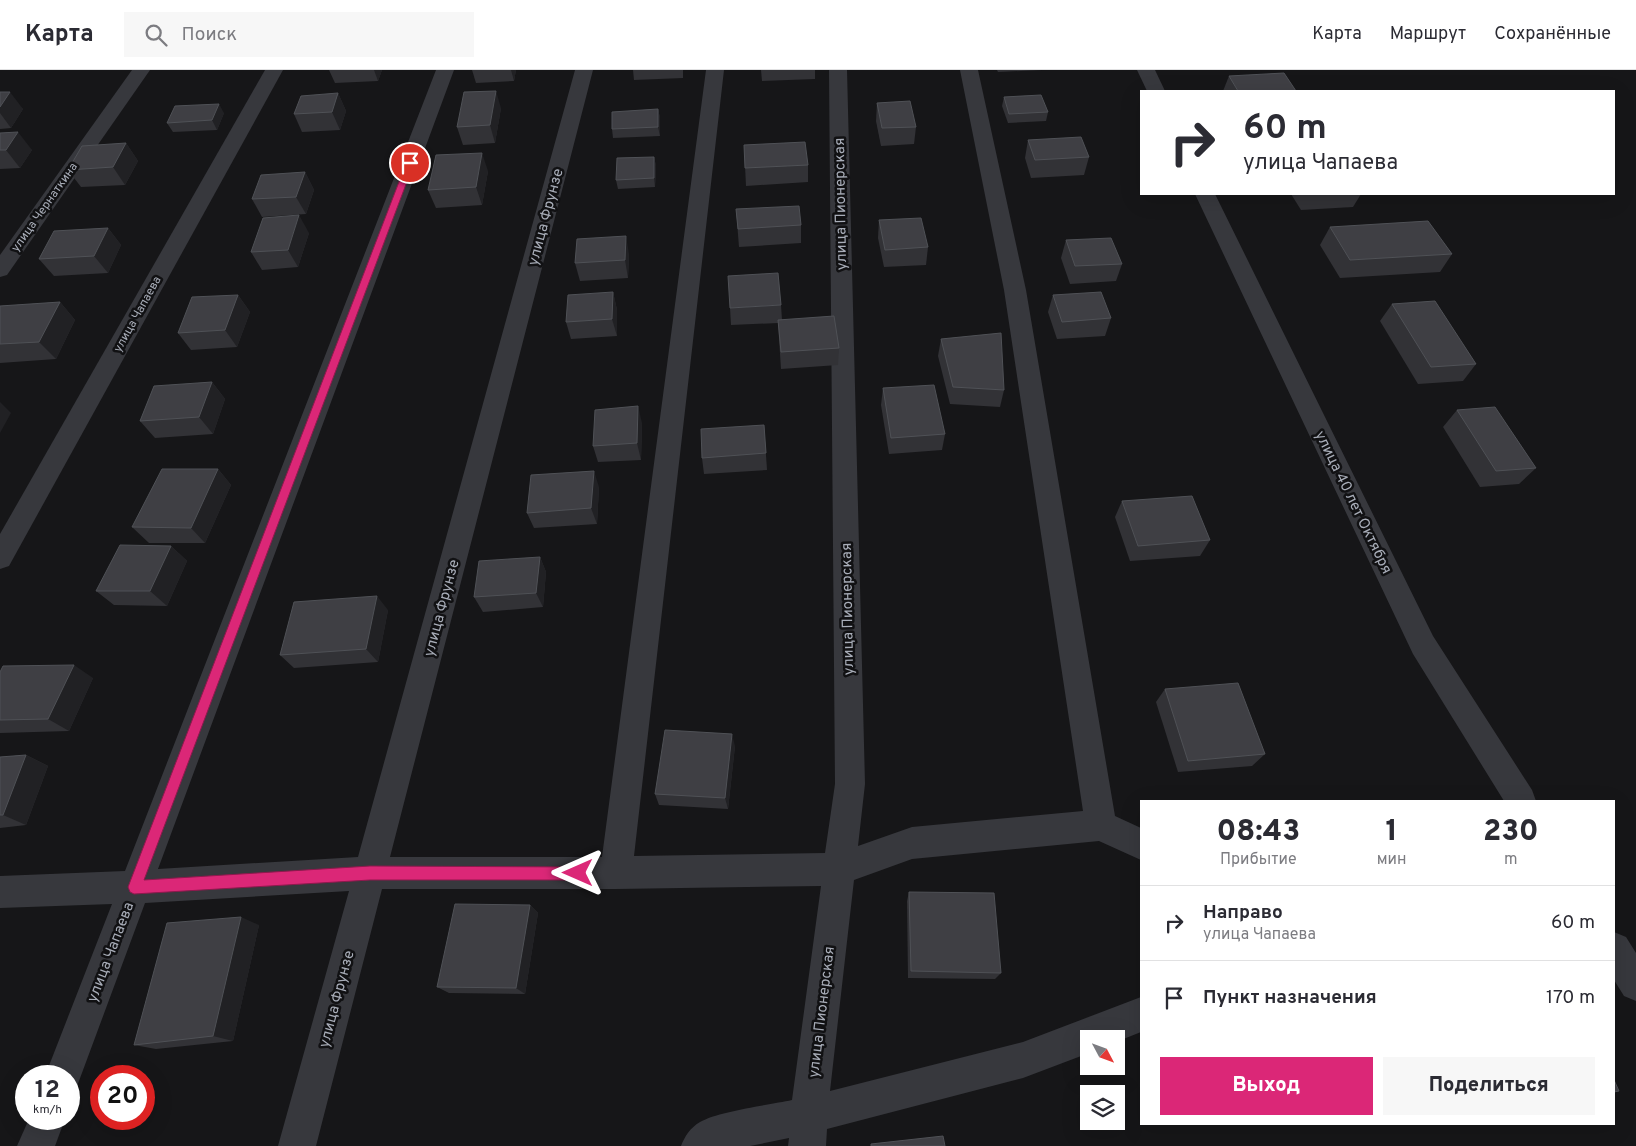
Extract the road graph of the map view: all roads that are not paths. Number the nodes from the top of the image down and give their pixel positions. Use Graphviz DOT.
graph roads {
  1 [pos="140,70"];
  2 [pos="274,70"];
  3 [pos="445,70"];
  4 [pos="584,70"];
  5 [pos="715,70"];
  6 [pos="838,70"];
  7 [pos="970,70"];
  8 [pos="1146,70"];
  9 [pos="1156,90"];
  10 [pos="1206,195"];
  11 [pos="0,270"];
  12 [pos="0,558"];
  13 [pos="1520,800"];
  14 [pos="1101,825"];
  15 [pos="1140,844"];
  16 [pos="839,869"];
  17 [pos="370,873"];
  18 [pos="616,873"];
  19 [pos="134,887"];
  20 [pos="0,892"];
  21 [pos="1615,951"];
  22 [pos="1636,984"];
  23 [pos="1140,1015"];
  24 [pos="67,1065"];
  25 [pos="43,1130"];
  26 [pos="808,1131"];
  27 [pos="36,1146"];
  28 [pos="297,1146"];
  29 [pos="700,1146"];
  1 -- 11 [label="street, улица Чернаткина"];
  2 -- 12 [label="street, улица Чапаева"];
  3 -- 19 [label="street, улица Чапаева"];
  4 -- 17 [label="street, улица Фрунзе"];
  5 -- 18 [label="street"];
  6 -- 16 [label="street, улица Пионерская"];
  7 -- 14 [label="street"];
  8 -- 9 [label="street"];
  10 -- 13 [label="street, улица 40 лет Октября"];
  14 -- 15 [label="street"];
  14 -- 16 [label="street"];
  16 -- 18 [label="street"];
  16 -- 26 [label="street, улица Пионерская"];
  17 -- 18 [label="street"];
  17 -- 19 [label="street"];
  17 -- 28 [label="street, улица Фрунзе"];
  19 -- 20 [label="street"];
  19 -- 24 [label="street, улица Чапаева"];
  21 -- 22 [label="street"];
  23 -- 26 [label="street"];
  25 -- 27 [label="street"];
  26 -- 29 [label="street"];
}
